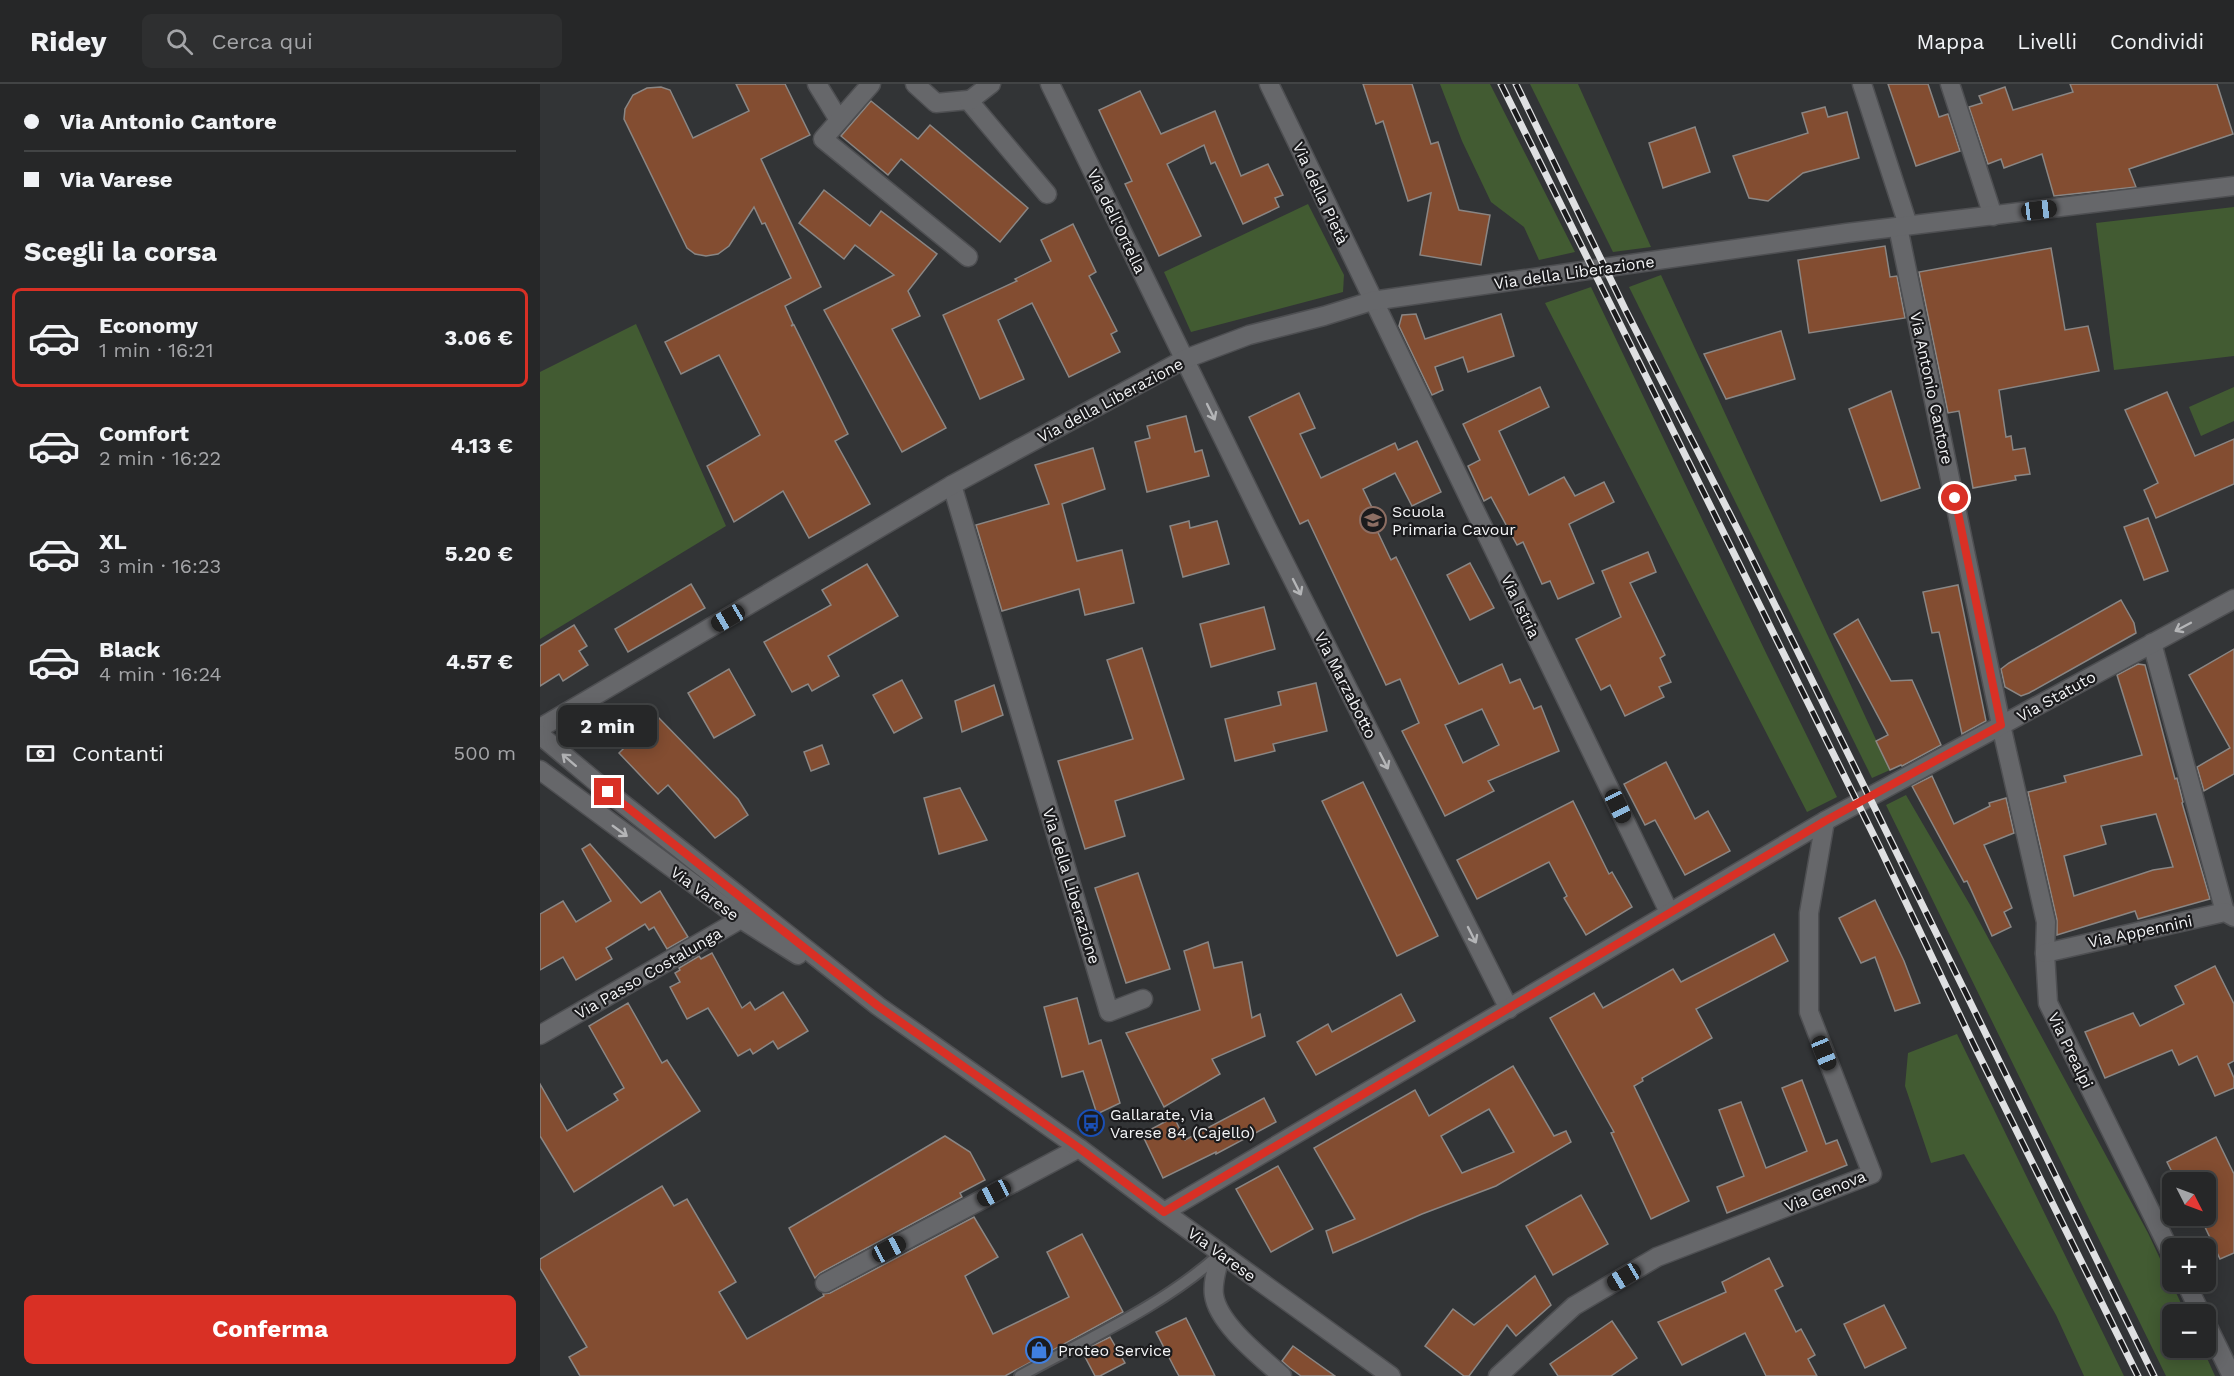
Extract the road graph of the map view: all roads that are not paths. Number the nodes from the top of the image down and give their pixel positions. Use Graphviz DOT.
graph roads {
  1 [pos="817,84"];
  2 [pos="871,84"];
  3 [pos="915,84"];
  4 [pos="991,84"];
  5 [pos="1050,84"];
  6 [pos="1269,84"];
  7 [pos="1862,84"];
  8 [pos="1950,84"];
  9 [pos="969,101"];
  10 [pos="839,120"];
  11 [pos="2234,186"];
  12 [pos="1047,194"];
  13 [pos="1993,216"];
  14 [pos="1903,226"];
  15 [pos="968,257"];
  16 [pos="1372,301"];
  17 [pos="1185,359"];
  18 [pos="952,485"];
  19 [pos="2234,599"];
  20 [pos="2152,643"];
  21 [pos="2001,725"];
  22 [pos="540,728"];
  23 [pos="540,735"];
  24 [pos="540,770"];
  25 [pos="1825,821"];
  26 [pos="1669,912"];
  27 [pos="748,913"];
  28 [pos="2230,915"];
  29 [pos="2045,952"];
  30 [pos="1143,999"];
  31 [pos="1509,1009"];
  32 [pos="540,1035"];
  33 [pos="1079,1148"];
  34 [pos="1164,1212"];
  35 [pos="2164,1238"];
  36 [pos="1221,1253"];
  37 [pos="825,1283"];
  38 [pos="2216,1342"];
  39 [pos="2231,1369"];
  40 [pos="1020,1376"];
  41 [pos="1282,1376"];
  42 [pos="1391,1376"];
  43 [pos="1498,1376"];
  1 -- 10 [label="street"];
  2 -- 10 [label="street"];
  3 -- 9 [label="street"];
  4 -- 9 [label="street"];
  5 -- 17 [label="street, Via dell'Ortella"];
  6 -- 16 [label="street, Via della Pietà"];
  7 -- 14 [label="street, Via Antonio Cantore"];
  8 -- 13 [label="street"];
  9 -- 12 [label="street"];
  10 -- 15 [label="street"];
  11 -- 13 [label="street, Via della Liberazione"];
  13 -- 14 [label="street, Via della Liberazione"];
  14 -- 16 [label="street, Via della Liberazione"];
  14 -- 21 [label="street, Via Antonio Cantore"];
  16 -- 17 [label="street, Via della Liberazione"];
  16 -- 26 [label="street, Via Istria"];
  17 -- 18 [label="street, Via della Liberazione"];
  17 -- 31 [label="street, Via Marzabotto, one-way"];
  18 -- 22 [label="street, Via della Liberazione"];
  18 -- 30 [label="street, Via della Liberazione"];
  19 -- 20 [label="street, Via Statuto, one-way"];
  20 -- 21 [label="street, Via Statuto"];
  20 -- 28 [label="street"];
  21 -- 25 [label="street, Via Statuto"];
  21 -- 29 [label="street, Via Prealpi"];
  27 -- 23 [label="street, Via Varese, one-way"];
  24 -- 27 [label="street, Via Varese, one-way"];
  25 -- 26 [label="street, Via Statuto"];
  25 -- 43 [label="street, Via Genova"];
  26 -- 31 [label="street, Via Statuto"];
  27 -- 32 [label="street, Via Passo Costalunga"];
  27 -- 33 [label="street, Via Varese"];
  28 -- 29 [label="street, Via Appennini"];
  29 -- 35 [label="street, Via Prealpi"];
  31 -- 34 [label="street, Via Statuto"];
  33 -- 34 [label="street, Via Varese"];
  33 -- 37 [label="street"];
  34 -- 36 [label="street, Via Varese"];
  36 -- 40 [label="lane"];
  36 -- 41 [label="street"];
  36 -- 42 [label="street, Via Varese"];
  38 -- 39 [label="street"];
}
